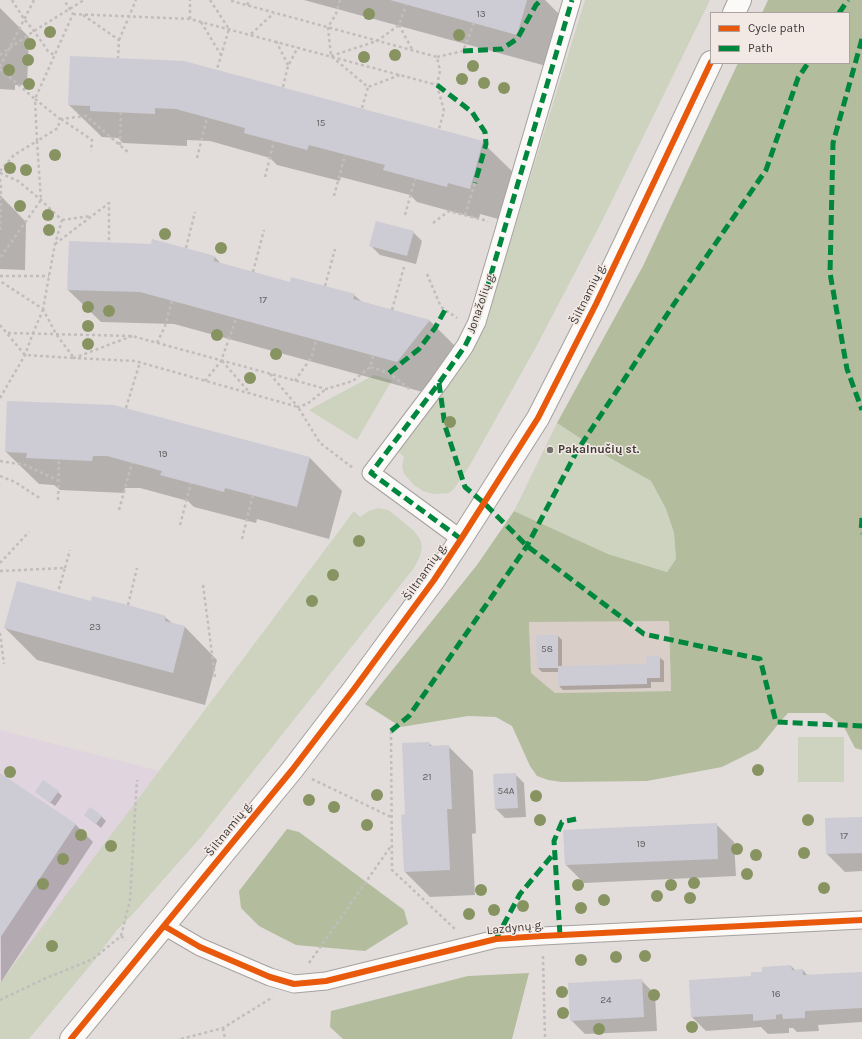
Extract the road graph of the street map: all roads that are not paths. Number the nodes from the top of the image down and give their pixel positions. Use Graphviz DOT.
graph roads {
  1 [pos="572,0"];
  2 [pos="740,0"];
  3 [pos="734,12"];
  4 [pos="710,64"];
  5 [pos="461,539"];
  6 [pos="862,920"];
  7 [pos="164,926"];
  8 [pos="71,1039"];
  1 -- 5 [label="street, Jonažolių g."];
  2 -- 3 [label="street"];
  4 -- 5 [label="street, Šiltnamių g."];
  5 -- 7 [label="street, Šiltnamių g."];
  6 -- 7 [label="street, Lazdynų g."];
  7 -- 8 [label="street, Šiltnamių g."];
}
